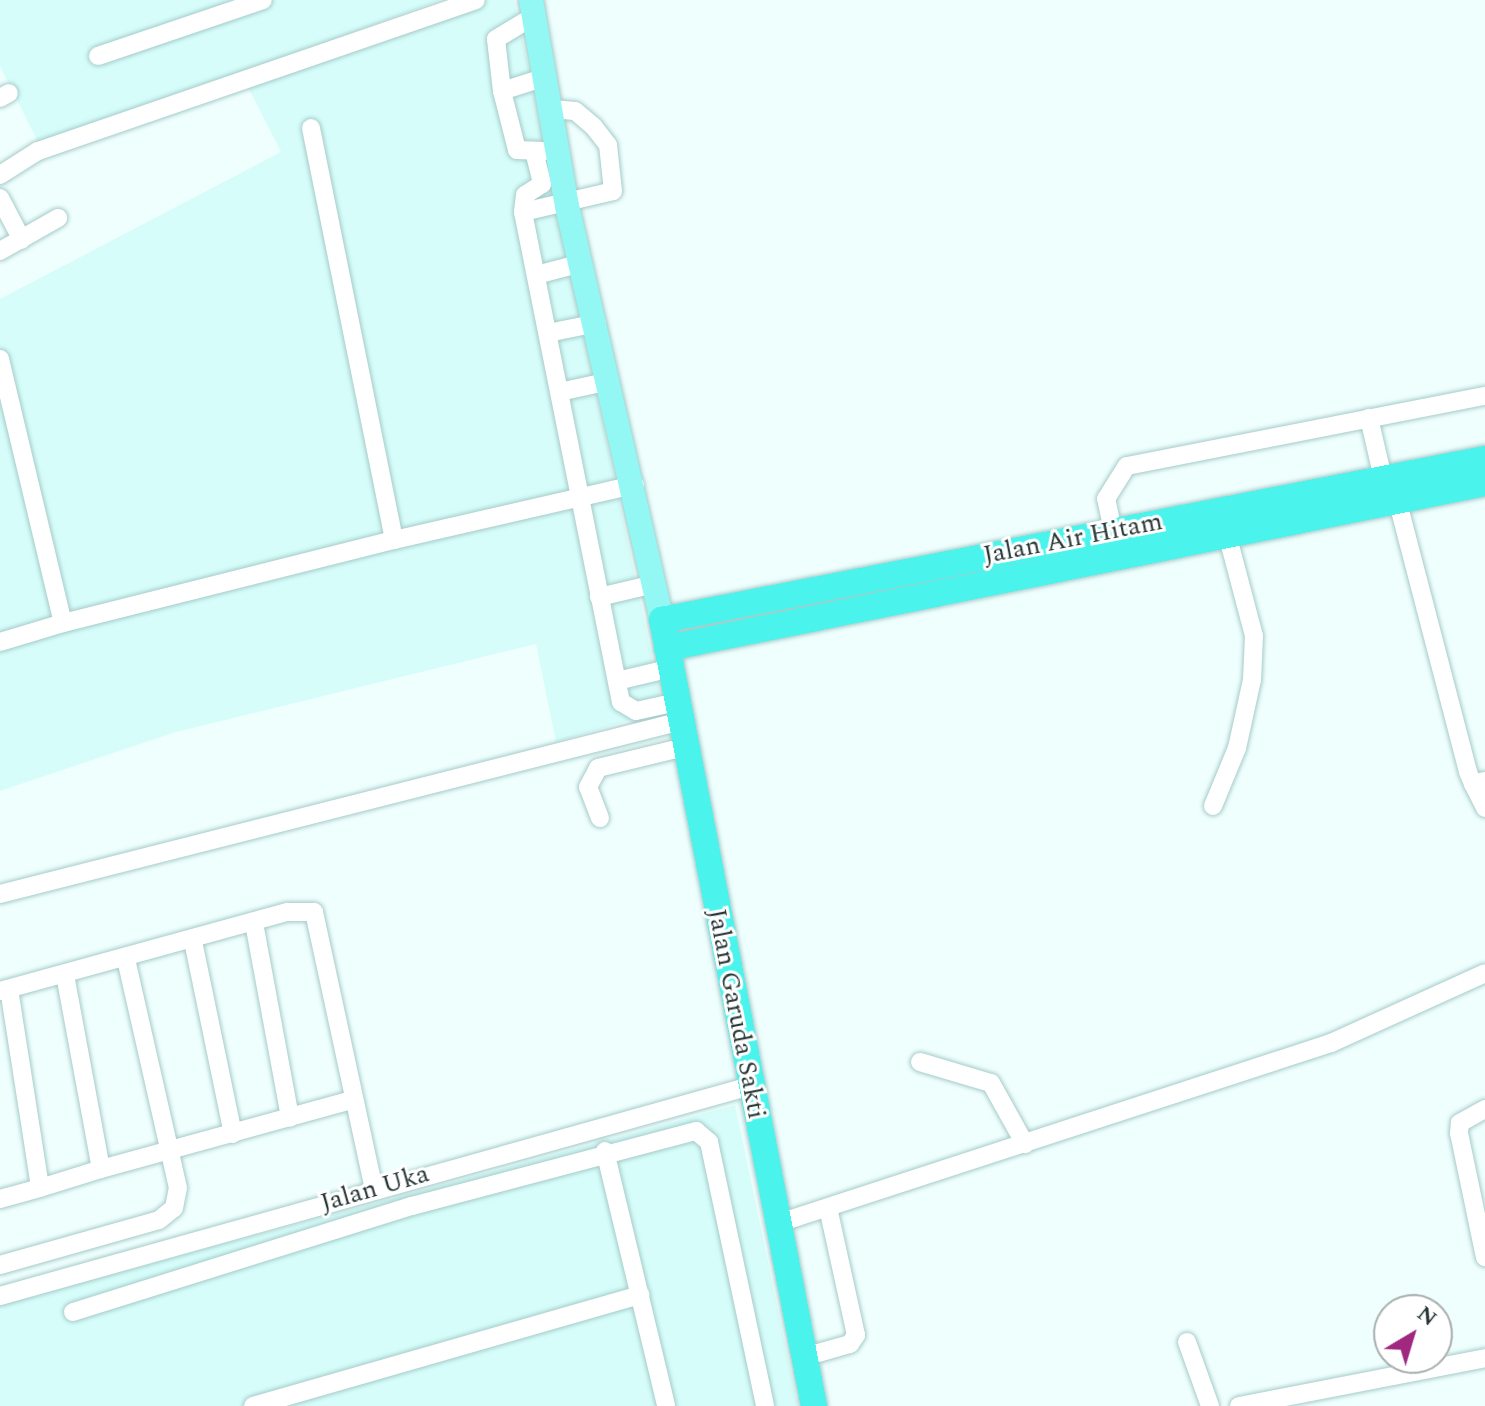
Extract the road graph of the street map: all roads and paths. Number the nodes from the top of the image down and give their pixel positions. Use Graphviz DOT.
graph roads {
  1 [pos="263,0"];
  2 [pos="476,0"];
  3 [pos="532,8"];
  4 [pos="98,56"];
  5 [pos="546,77"];
  6 [pos="502,91"];
  7 [pos="552,109"];
  8 [pos="311,128"];
  9 [pos="559,150"];
  10 [pos="534,151"];
  11 [pos="0,175"];
  12 [pos="0,198"];
  13 [pos="567,202"];
  14 [pos="523,212"];
  15 [pos="58,218"];
  16 [pos="22,240"];
  17 [pos="0,251"];
  18 [pos="582,263"];
  19 [pos="540,274"];
  20 [pos="597,323"];
  21 [pos="553,332"];
  22 [pos="0,359"];
  23 [pos="610,381"];
  24 [pos="564,391"];
  25 [pos="1484,400"];
  26 [pos="1369,418"];
  27 [pos="1485,459"];
  28 [pos="1485,483"];
  29 [pos="635,485"];
  30 [pos="1390,489"];
  31 [pos="578,496"];
  32 [pos="1113,531"];
  33 [pos="1227,534"];
  34 [pos="394,540"];
  35 [pos="654,584"];
  36 [pos="599,597"];
  37 [pos="662,620"];
  38 [pos="63,623"];
  39 [pos="0,642"];
  40 [pos="669,658"];
  41 [pos="617,681"];
  42 [pos="679,711"];
  43 [pos="684,747"];
  44 [pos="1479,782"];
  45 [pos="1213,806"];
  46 [pos="1485,808"];
  47 [pos="600,818"];
  48 [pos="0,894"];
  49 [pos="254,923"];
  50 [pos="193,941"];
  51 [pos="126,959"];
  52 [pos="1485,973"];
  53 [pos="65,974"];
  54 [pos="5,990"];
  55 [pos="920,1062"];
  56 [pos="750,1086"];
  57 [pos="352,1100"];
  58 [pos="1485,1109"];
  59 [pos="290,1118"];
  60 [pos="233,1134"];
  61 [pos="1025,1144"];
  62 [pos="170,1151"];
  63 [pos="605,1151"];
  64 [pos="101,1169"];
  65 [pos="40,1188"];
  66 [pos="374,1190"];
  67 [pos="0,1199"];
  68 [pos="828,1208"];
  69 [pos="1481,1222"];
  70 [pos="779,1223"];
  71 [pos="1485,1257"];
  72 [pos="0,1265"];
  73 [pos="0,1273"];
  74 [pos="3,1295"];
  75 [pos="640,1295"];
  76 [pos="73,1312"];
  77 [pos="1187,1342"];
  78 [pos="804,1357"];
  79 [pos="1485,1358"];
  80 [pos="253,1406"];
  81 [pos="666,1406"];
  82 [pos="765,1406"];
  83 [pos="814,1406"];
  84 [pos="1210,1406"];
  85 [pos="1239,1406"];
  1 -- 4 [label="street"];
  2 -- 11 [label="street"];
  3 -- 5 [label="main road"];
  3 -- 6 [label="street"];
  5 -- 6 [label="street"];
  5 -- 7 [label="main road"];
  6 -- 10 [label="street"];
  7 -- 9 [label="main road"];
  7 -- 13 [label="street"];
  8 -- 34 [label="street"];
  9 -- 10 [label="street"];
  9 -- 13 [label="main road"];
  10 -- 14 [label="street"];
  12 -- 16 [label="street"];
  13 -- 14 [label="street"];
  13 -- 18 [label="main road"];
  14 -- 19 [label="street"];
  15 -- 16 [label="street"];
  16 -- 17 [label="street"];
  18 -- 19 [label="street"];
  18 -- 20 [label="main road"];
  19 -- 21 [label="street"];
  20 -- 21 [label="street"];
  20 -- 23 [label="main road"];
  21 -- 24 [label="street"];
  22 -- 38 [label="street"];
  23 -- 24 [label="street"];
  23 -- 29 [label="main road"];
  24 -- 31 [label="street"];
  25 -- 26 [label="street"];
  26 -- 30 [label="street"];
  26 -- 32 [label="street"];
  27 -- 30 [label="highway, Jalan Air Hitam"];
  28 -- 30 [label="highway, Jalan Air Hitam"];
  29 -- 31 [label="street"];
  29 -- 35 [label="main road"];
  30 -- 32 [label="highway, Jalan Air Hitam"];
  30 -- 33 [label="highway, Jalan Air Hitam"];
  30 -- 44 [label="street"];
  31 -- 34 [label="street"];
  31 -- 36 [label="street"];
  32 -- 37 [label="highway, Jalan Air Hitam"];
  33 -- 40 [label="highway, Jalan Air Hitam"];
  33 -- 45 [label="street"];
  34 -- 38 [label="street"];
  35 -- 36 [label="street"];
  35 -- 37 [label="main road"];
  36 -- 41 [label="street"];
  37 -- 40 [label="highway, Jalan Garuda Sakti"];
  38 -- 39 [label="street"];
  40 -- 41 [label="street"];
  40 -- 42 [label="highway, Jalan Garuda Sakti"];
  41 -- 42 [label="street"];
  42 -- 43 [label="highway, Jalan Garuda Sakti"];
  42 -- 48 [label="street"];
  43 -- 47 [label="street"];
  43 -- 56 [label="highway, Jalan Garuda Sakti"];
  44 -- 46 [label="street"];
  49 -- 50 [label="street"];
  49 -- 57 [label="street"];
  49 -- 59 [label="street"];
  50 -- 51 [label="street"];
  50 -- 60 [label="street"];
  51 -- 53 [label="street"];
  51 -- 62 [label="street"];
  52 -- 61 [label="street"];
  53 -- 54 [label="street"];
  53 -- 64 [label="street"];
  54 -- 65 [label="street"];
  55 -- 61 [label="street"];
  56 -- 66 [label="street, Jalan Uka"];
  56 -- 70 [label="highway, Jalan Garuda Sakti"];
  57 -- 59 [label="street"];
  57 -- 66 [label="street"];
  58 -- 69 [label="street"];
  59 -- 60 [label="street"];
  60 -- 62 [label="street"];
  61 -- 68 [label="street"];
  62 -- 64 [label="street"];
  62 -- 72 [label="street"];
  63 -- 75 [label="street"];
  63 -- 76 [label="street"];
  63 -- 82 [label="street"];
  64 -- 65 [label="street"];
  65 -- 67 [label="street"];
  66 -- 74 [label="street, Jalan Uka"];
  68 -- 70 [label="street"];
  68 -- 78 [label="street"];
  69 -- 71 [label="street"];
  70 -- 78 [label="highway, Jalan Garuda Sakti"];
  73 -- 74 [label="street"];
  75 -- 80 [label="street"];
  75 -- 81 [label="street"];
  77 -- 84 [label="street"];
  78 -- 83 [label="highway, Jalan Garuda Sakti"];
  79 -- 85 [label="street"];
}
